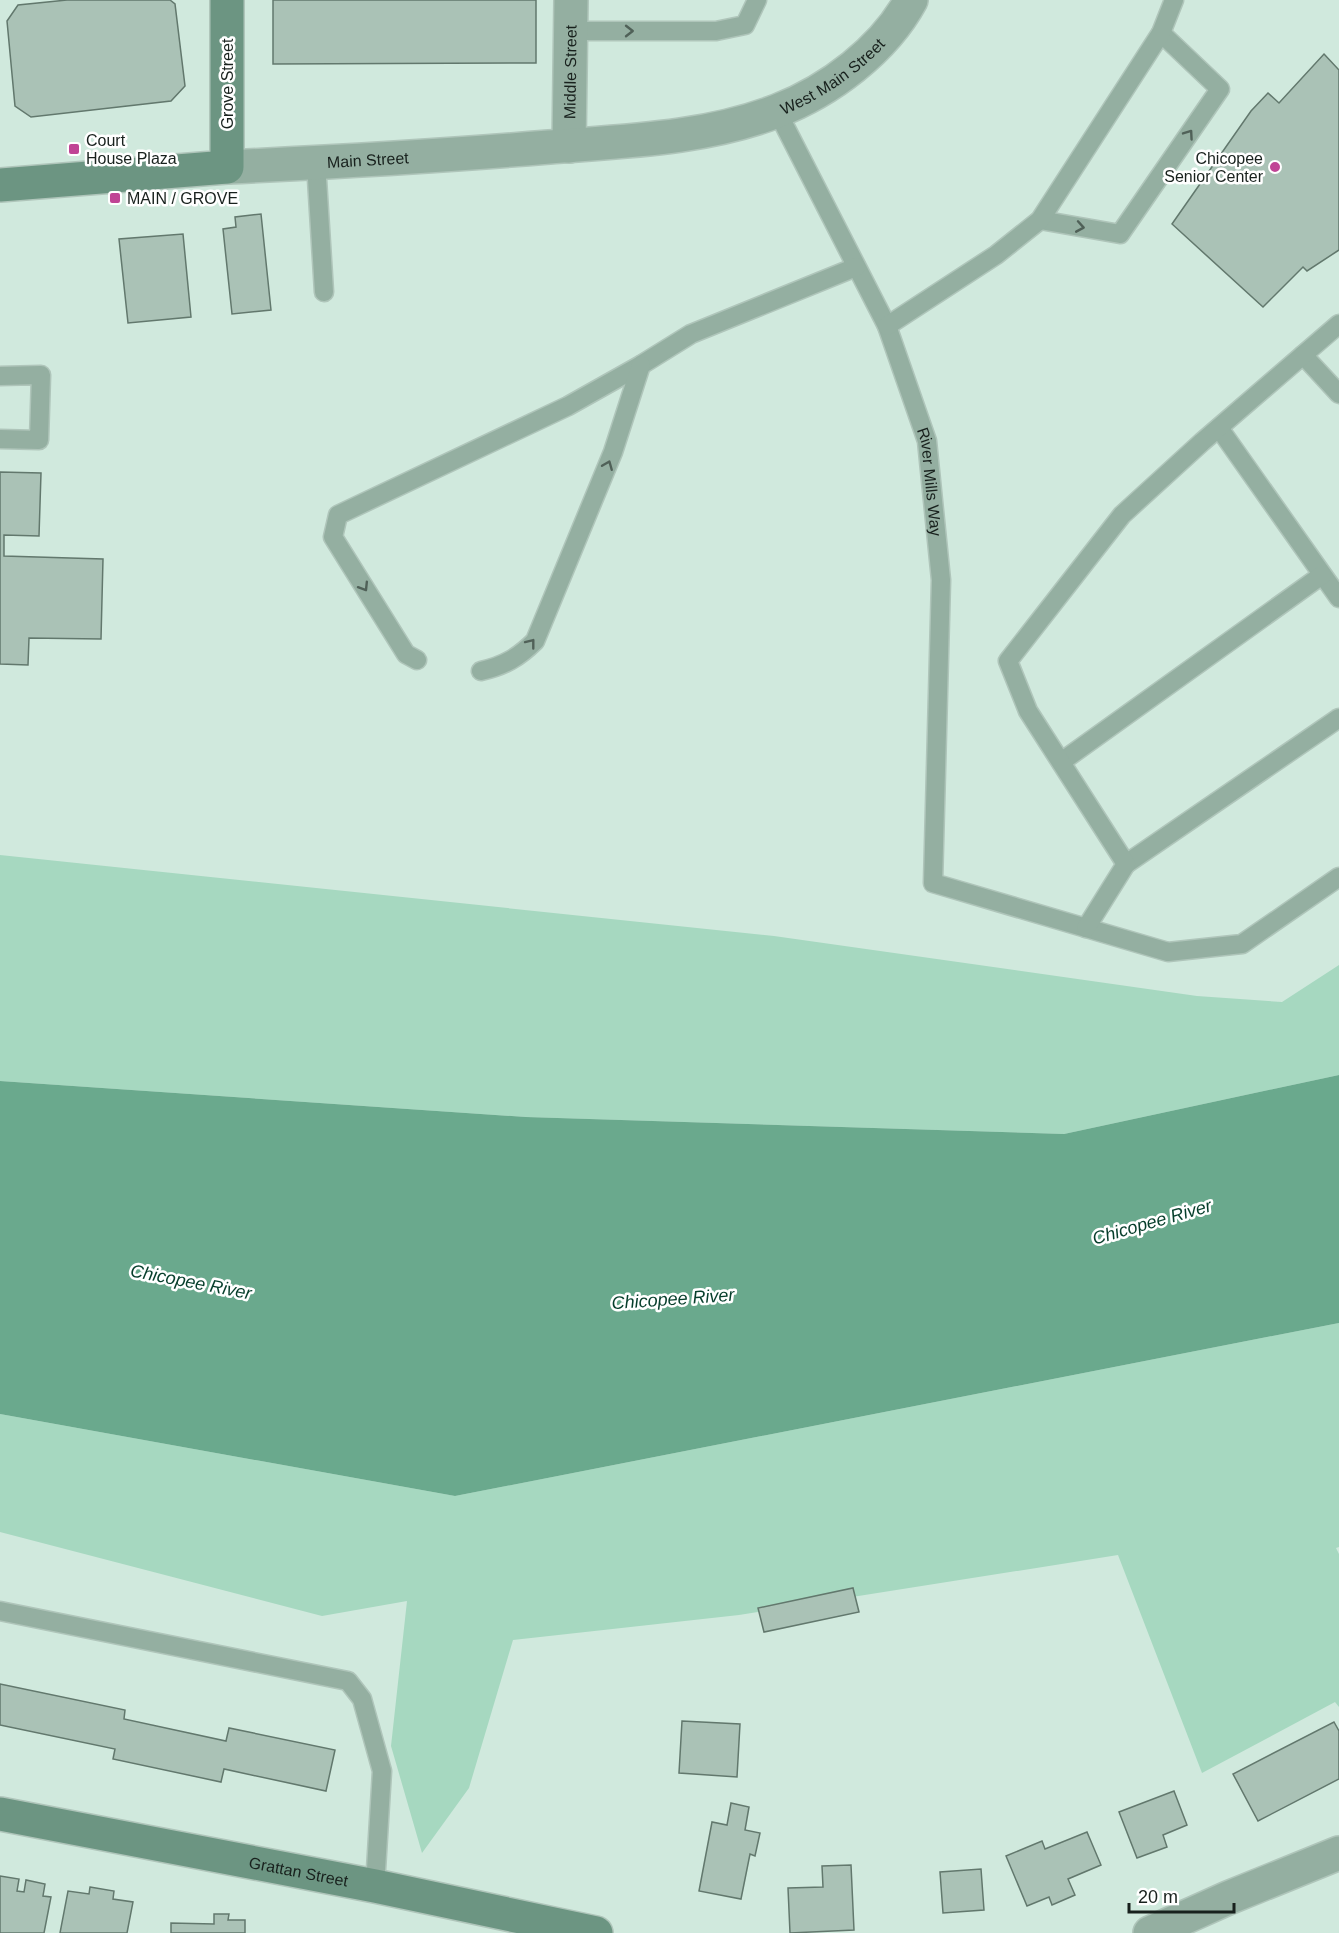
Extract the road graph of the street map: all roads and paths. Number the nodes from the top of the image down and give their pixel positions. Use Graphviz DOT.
graph roads {
  1 [pos="227,0"];
  2 [pos="757,0"];
  3 [pos="911,0"];
  4 [pos="1174,0"];
  5 [pos="571,15"];
  6 [pos="1161,33"];
  7 [pos="777,111"];
  8 [pos="733,124"];
  9 [pos="569,146"];
  10 [pos="316,163"];
  11 [pos="226,167"];
  12 [pos="0,185"];
  13 [pos="1040,220"];
  14 [pos="856,267"];
  15 [pos="324,292"];
  16 [pos="1339,324"];
  17 [pos="887,326"];
  18 [pos="1303,355"];
  19 [pos="641,365"];
  20 [pos="0,376"];
  21 [pos="1339,394"];
  22 [pos="1219,428"];
  23 [pos="0,439"];
  24 [pos="1322,575"];
  25 [pos="1339,598"];
  26 [pos="417,660"];
  27 [pos="481,671"];
  28 [pos="1339,718"];
  29 [pos="1061,762"];
  30 [pos="1126,864"];
  31 [pos="1339,877"];
  32 [pos="1086,928"];
  33 [pos="0,1611"];
  34 [pos="0,1814"];
  35 [pos="1339,1852"];
  36 [pos="375,1886"];
  37 [pos="596,1933"];
  38 [pos="1150,1933"];
  1 -- 11 [label="main road, Grove Street"];
  5 -- 2 [label="lane, one-way"];
  3 -- 7 [label="street, West Main Street"];
  4 -- 6 [label="lane"];
  5 -- 9 [label="street, Middle Street"];
  6 -- 13 [label="lane"];
  13 -- 6 [label="lane, one-way"];
  7 -- 8 [label="street, West Main Street"];
  7 -- 14 [label="lane, River Mills Way"];
  8 -- 9 [label="street, Main Street"];
  9 -- 10 [label="street, Main Street"];
  10 -- 11 [label="street, Main Street"];
  10 -- 15 [label="lane"];
  11 -- 12 [label="main road, Main Street"];
  13 -- 17 [label="lane"];
  14 -- 17 [label="lane, River Mills Way"];
  14 -- 19 [label="lane"];
  16 -- 18 [label="lane"];
  17 -- 32 [label="lane, River Mills Way"];
  18 -- 21 [label="lane"];
  18 -- 22 [label="lane"];
  19 -- 26 [label="lane, one-way"];
  27 -- 19 [label="lane, one-way"];
  20 -- 23 [label="lane"];
  22 -- 24 [label="lane"];
  22 -- 29 [label="lane"];
  24 -- 25 [label="lane"];
  24 -- 29 [label="lane"];
  28 -- 30 [label="lane"];
  29 -- 30 [label="lane"];
  30 -- 32 [label="lane"];
  31 -- 32 [label="lane"];
  33 -- 36 [label="lane"];
  34 -- 36 [label="main road, Grattan Street"];
  35 -- 38 [label="street"];
  36 -- 37 [label="main road, Grattan Street"];
}
